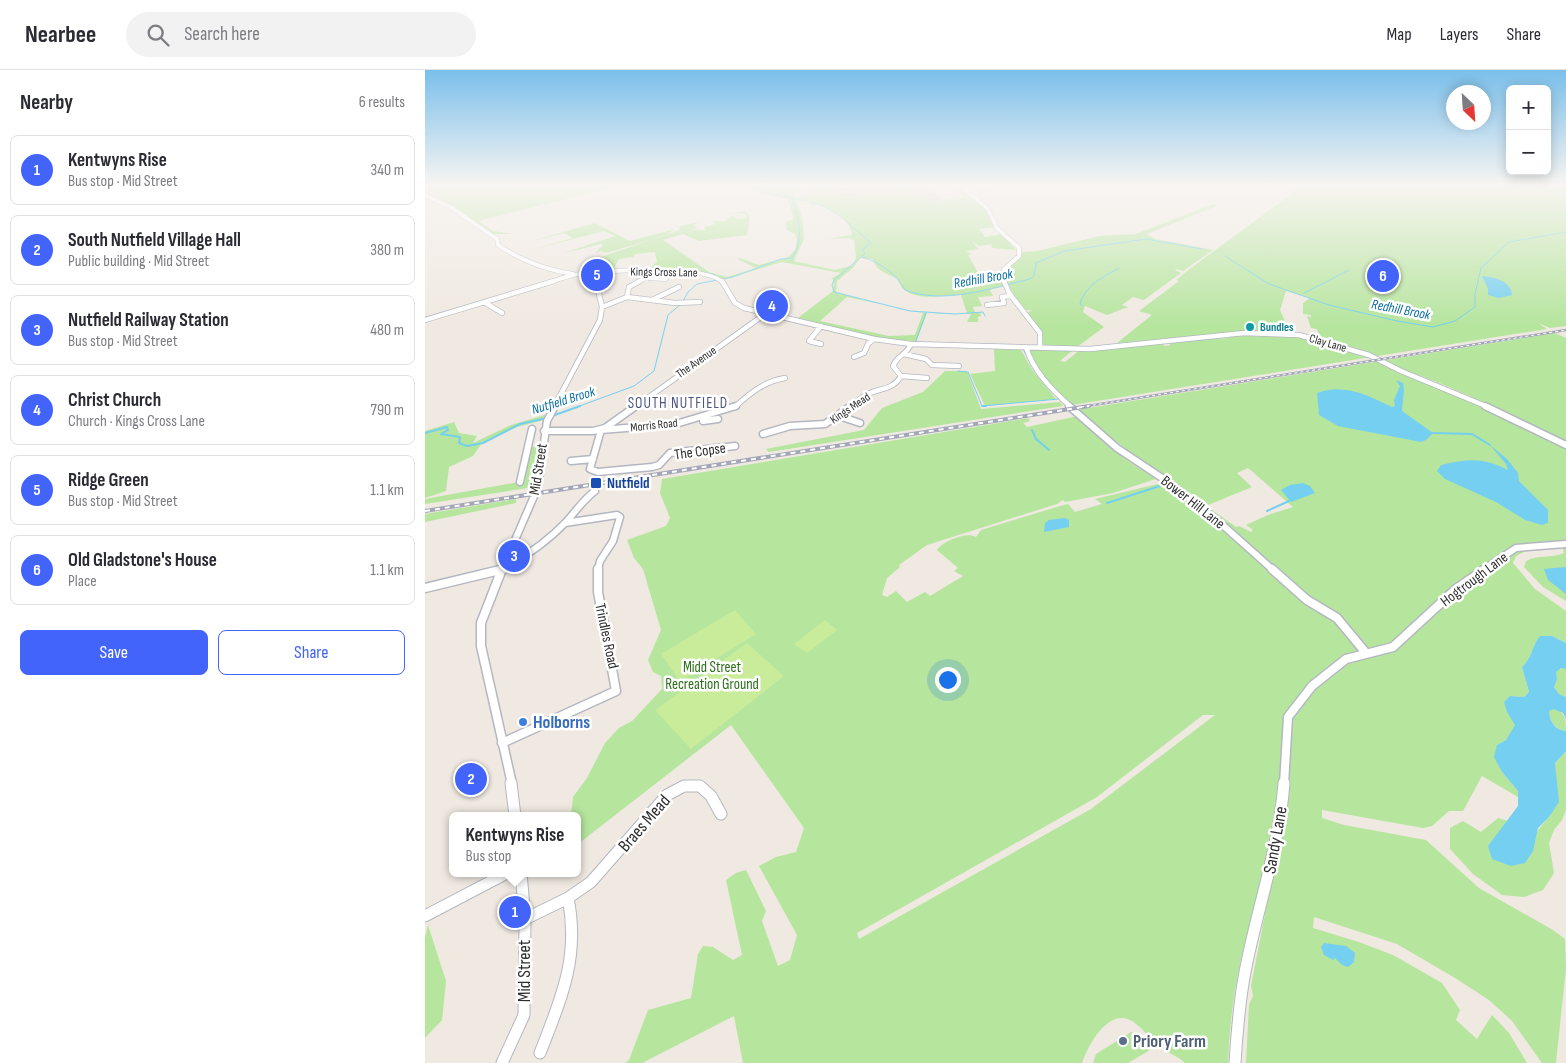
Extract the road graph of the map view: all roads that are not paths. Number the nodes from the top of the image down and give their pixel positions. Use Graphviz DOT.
graph roads {
  1 [pos="487,232"];
  2 [pos="1002,232"];
  3 [pos="594,272"];
  4 [pos="567,275"];
  5 [pos="666,279"];
  6 [pos="679,287"];
  7 [pos="627,297"];
  8 [pos="652,300"];
  9 [pos="1007,300"];
  10 [pos="484,302"];
  11 [pos="700,302"];
  12 [pos="987,304"];
  13 [pos="602,307"];
  14 [pos="501,313"];
  15 [pos="765,314"];
  16 [pos="425,320"];
  17 [pos="821,326"];
  18 [pos="874,339"];
  19 [pos="821,344"];
  20 [pos="911,344"];
  21 [pos="1026,347"];
  22 [pos="1040,348"];
  23 [pos="904,354"];
  24 [pos="854,357"];
  25 [pos="959,366"];
  26 [pos="901,376"];
  27 [pos="785,378"];
  28 [pos="924,379"];
  29 [pos="839,416"];
  30 [pos="718,419"];
  31 [pos="687,421"];
  32 [pos="860,422"];
  33 [pos="531,429"];
  34 [pos="601,430"];
  35 [pos="544,431"];
  36 [pos="763,434"];
  37 [pos="542,443"];
  38 [pos="528,444"];
  39 [pos="1566,445"];
  40 [pos="735,446"];
  41 [pos="593,459"];
  42 [pos="571,461"];
  43 [pos="520,482"];
  44 [pos="595,492"];
  45 [pos="565,523"];
  46 [pos="1566,544"];
  47 [pos="502,570"];
  48 [pos="425,588"];
  49 [pos="1366,653"];
  50 [pos="502,743"];
  51 [pos="515,812"];
  52 [pos="721,814"];
  53 [pos="499,877"];
  54 [pos="521,877"];
  55 [pos="568,898"];
  56 [pos="425,916"];
  57 [pos="525,919"];
  58 [pos="540,1053"];
  59 [pos="502,1063"];
  60 [pos="1235,1063"];
  1 -- 4 [label="street"];
  2 -- 9 [label="street"];
  3 -- 4 [label="street, Kings Cross Lane"];
  3 -- 13 [label="street"];
  3 -- 15 [label="street, Kings Cross Lane"];
  4 -- 10 [label="street, Kings Cross Lane"];
  5 -- 7 [label="street"];
  6 -- 8 [label="street"];
  7 -- 8 [label="street"];
  7 -- 13 [label="street"];
  8 -- 11 [label="street"];
  9 -- 12 [label="street"];
  9 -- 22 [label="street"];
  10 -- 14 [label="street"];
  10 -- 16 [label="street, Kings Cross Lane"];
  13 -- 35 [label="street, Mid Street"];
  15 -- 17 [label="street, Kings Cross Lane"];
  15 -- 34 [label="street, The Avenue"];
  17 -- 18 [label="street, Kings Cross Lane"];
  17 -- 19 [label="street"];
  18 -- 20 [label="street, Kings Cross Lane"];
  18 -- 24 [label="street"];
  20 -- 21 [label="street, Kings Cross Lane"];
  20 -- 23 [label="street"];
  21 -- 22 [label="street, Kings Cross Lane"];
  21 -- 49 [label="street, Bower Hill Lane"];
  22 -- 39 [label="street, Clay Lane"];
  23 -- 25 [label="street"];
  23 -- 26 [label="street"];
  26 -- 28 [label="street"];
  26 -- 29 [label="street, Kings Mead"];
  27 -- 31 [label="street, Morris Road"];
  29 -- 32 [label="street"];
  29 -- 36 [label="street, Kings Mead"];
  30 -- 31 [label="street"];
  31 -- 34 [label="street, Morris Road"];
  33 -- 38 [label="street"];
  34 -- 35 [label="street"];
  34 -- 41 [label="street"];
  35 -- 37 [label="street, Mid Street"];
  37 -- 38 [label="street"];
  37 -- 47 [label="street, Mid Street"];
  38 -- 43 [label="street"];
  40 -- 41 [label="street, The Copse"];
  41 -- 42 [label="street"];
  44 -- 45 [label="street"];
  45 -- 47 [label="street"];
  45 -- 50 [label="street, Trindles Road"];
  46 -- 49 [label="street, Hogtrough Lane"];
  47 -- 48 [label="street"];
  47 -- 50 [label="street, Mid Street"];
  49 -- 60 [label="street, Sandy Lane"];
  50 -- 51 [label="street, Mid Street"];
  52 -- 55 [label="street, Braes Mead"];
  53 -- 56 [label="street"];
  54 -- 57 [label="street, Mid Street"];
  55 -- 57 [label="street, Braes Mead"];
  55 -- 58 [label="street"];
  57 -- 59 [label="street, Mid Street"];
}
